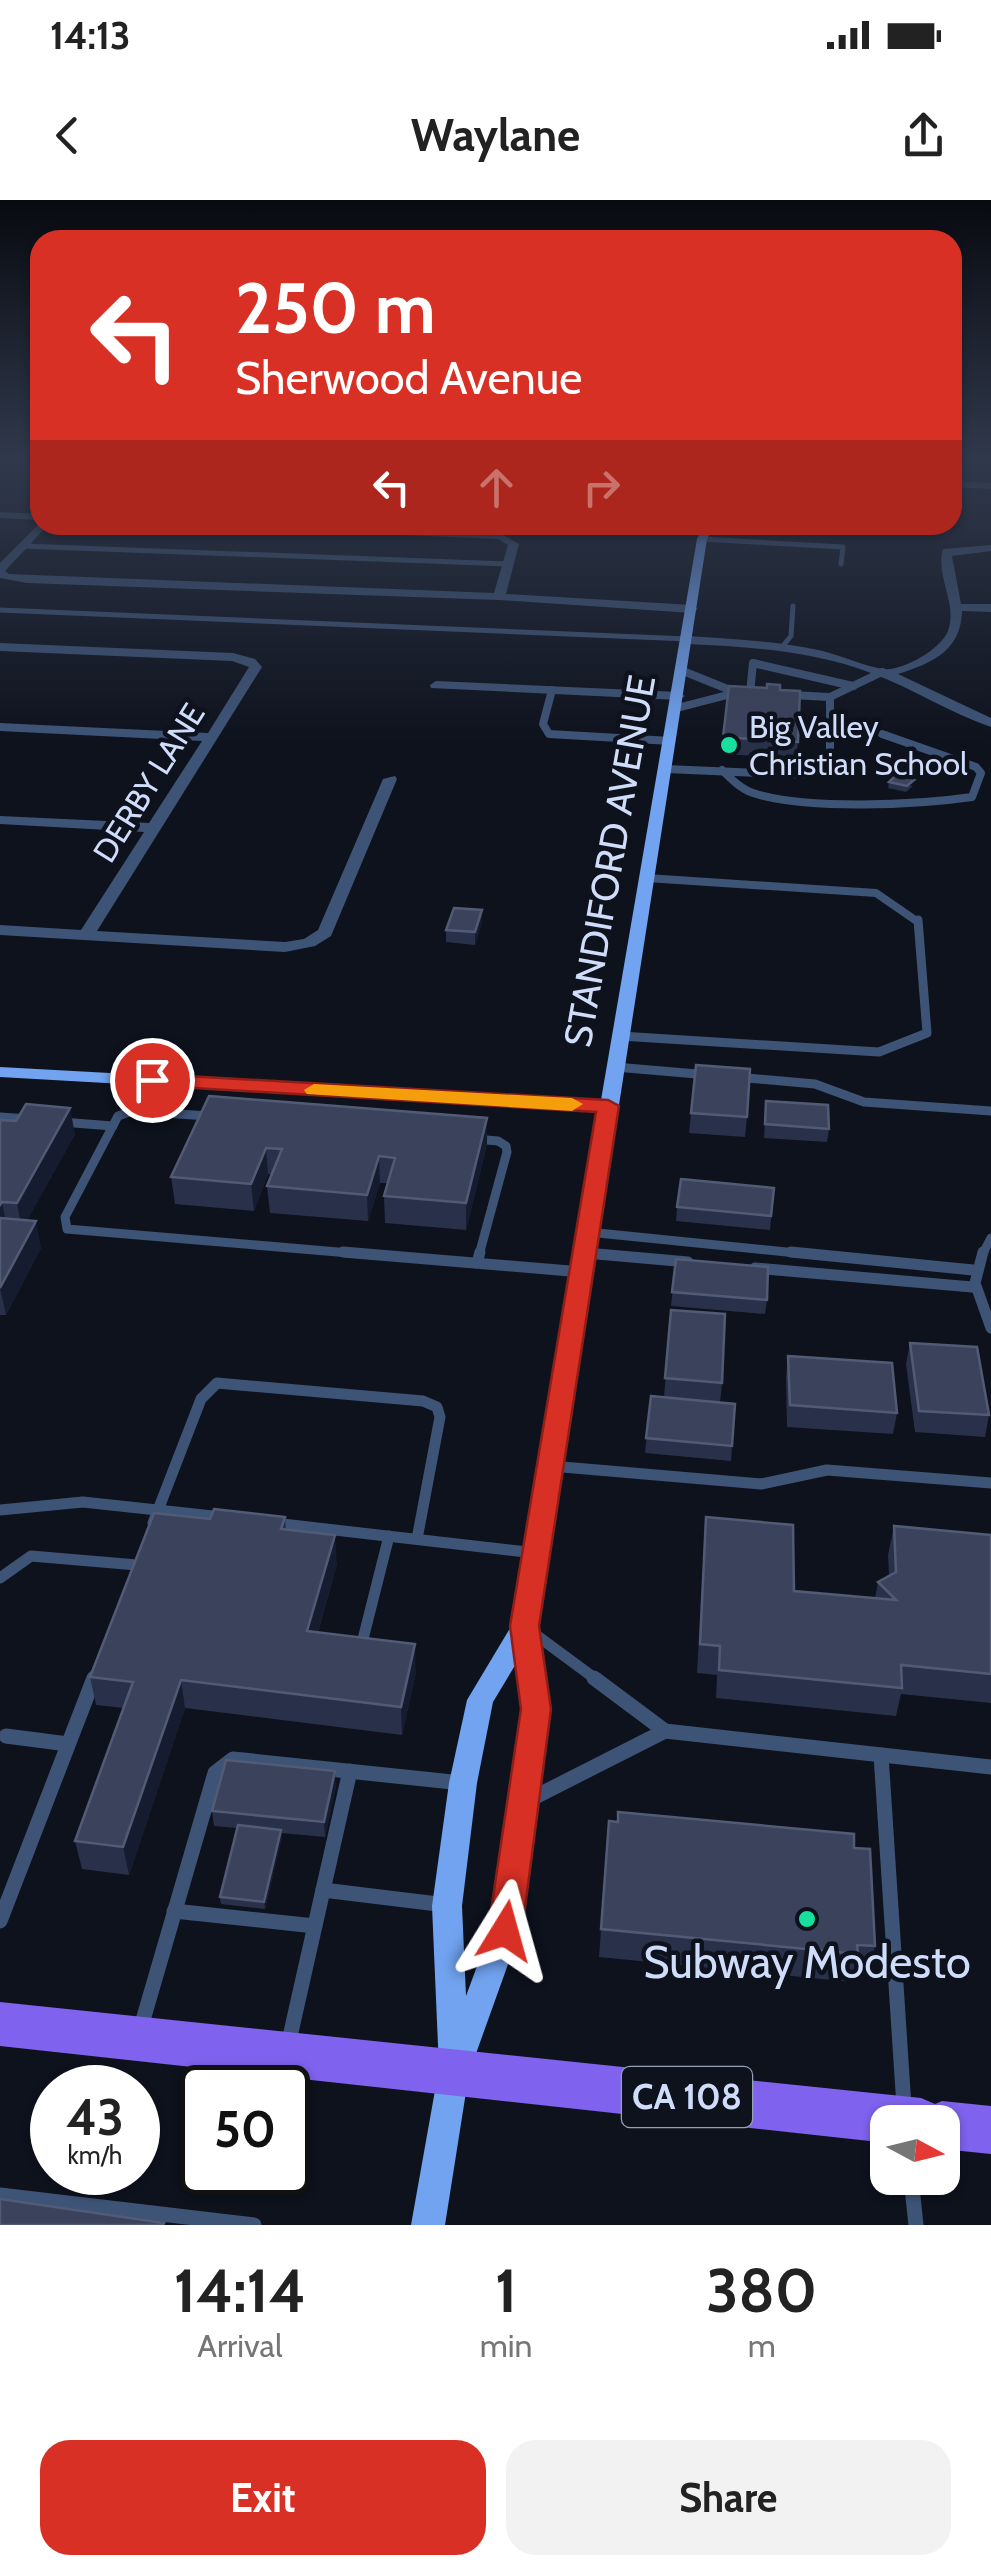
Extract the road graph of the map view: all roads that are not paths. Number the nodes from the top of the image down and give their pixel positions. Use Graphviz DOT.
graph roads {
  1 [pos="224,554"];
  2 [pos="511,554"];
  3 [pos="700,554"];
  4 [pos="842,554"];
  5 [pos="946,554"];
  6 [pos="508,564"];
  7 [pos="841,564"];
  8 [pos="0,571"];
  9 [pos="498,597"];
  10 [pos="792,606"];
  11 [pos="958,606"];
  12 [pos="991,608"];
  13 [pos="0,610"];
  14 [pos="692,610"];
  15 [pos="688,640"];
  16 [pos="0,647"];
  17 [pos="782,647"];
  18 [pos="683,671"];
  19 [pos="884,673"];
  20 [pos="436,685"];
  21 [pos="853,686"];
  22 [pos="552,690"];
  23 [pos="745,692"];
  24 [pos="766,694"];
  25 [pos="782,694"];
  26 [pos="830,697"];
  27 [pos="678,702"];
  28 [pos="991,723"];
  29 [pos="0,727"];
  30 [pos="882,734"];
  31 [pos="211,737"];
  32 [pos="671,741"];
  33 [pos="991,760"];
  34 [pos="976,767"];
  35 [pos="666,769"];
  36 [pos="722,770"];
  37 [pos="390,780"];
  38 [pos="0,820"];
  39 [pos="153,828"];
  40 [pos="647,878"];
  41 [pos="0,930"];
  42 [pos="86,934"];
  43 [pos="620,1036"];
  44 [pos="615,1067"];
  45 [pos="0,1072"];
  46 [pos="608,1106"];
  47 [pos="991,1110"];
  48 [pos="0,1117"];
  49 [pos="230,1118"];
  50 [pos="38,1120"];
  51 [pos="56,1122"];
  52 [pos="112,1126"];
  53 [pos="460,1138"];
  54 [pos="588,1232"];
  55 [pos="991,1238"];
  56 [pos="583,1262"];
  57 [pos="478,1263"];
  58 [pos="701,1263"];
  59 [pos="740,1267"];
  60 [pos="974,1270"];
  61 [pos="972,1287"];
  62 [pos="991,1328"];
  63 [pos="551,1466"];
  64 [pos="991,1483"];
  65 [pos="158,1510"];
  66 [pos="2,1512"];
  67 [pos="243,1520"];
  68 [pos="262,1522"];
  69 [pos="389,1536"];
  70 [pos="417,1540"];
  71 [pos="536,1553"];
  72 [pos="137,1565"];
  73 [pos="0,1578"];
  74 [pos="130,1583"];
  75 [pos="525,1626"];
  76 [pos="363,1639"];
  77 [pos="102,1654"];
  78 [pos="665,1731"];
  79 [pos="6,1736"];
  80 [pos="68,1744"];
  81 [pos="881,1755"];
  82 [pos="991,1767"];
  83 [pos="350,1772"];
  84 [pos="463,1783"];
  85 [pos="524,1802"];
  86 [pos="7,1885"];
  87 [pos="323,1890"];
  88 [pos="447,1906"];
  89 [pos="174,1911"];
  90 [pos="0,1921"];
  91 [pos="315,1926"];
  92 [pos="0,2024"];
  93 [pos="138,2038"];
  94 [pos="286,2055"];
  95 [pos="453,2072"];
  96 [pos="916,2105"];
  97 [pos="870,2118"];
  98 [pos="960,2127"];
  99 [pos="991,2130"];
  100 [pos="0,2195"];
  101 [pos="913,2195"];
  102 [pos="254,2225"];
  103 [pos="428,2225"];
  104 [pos="916,2225"];
  1 -- 6 [label="lane"];
  2 -- 6 [label="street"];
  3 -- 14 [label="main road, STANDIFORD AVENUE"];
  4 -- 7 [label="lane"];
  5 -- 11 [label="street"];
  6 -- 9 [label="street"];
  8 -- 9 [label="street"];
  9 -- 14 [label="street"];
  10 -- 17 [label="lane"];
  11 -- 12 [label="street"];
  11 -- 19 [label="street"];
  13 -- 15 [label="lane"];
  14 -- 15 [label="main road, STANDIFORD AVENUE"];
  15 -- 17 [label="street"];
  15 -- 18 [label="main road, STANDIFORD AVENUE"];
  16 -- 31 [label="street, DERBY LANE"];
  17 -- 19 [label="street"];
  18 -- 23 [label="lane"];
  18 -- 27 [label="main road, STANDIFORD AVENUE"];
  19 -- 21 [label="lane"];
  19 -- 28 [label="street"];
  20 -- 22 [label="street"];
  21 -- 23 [label="lane"];
  21 -- 26 [label="lane"];
  22 -- 27 [label="street"];
  22 -- 32 [label="lane"];
  23 -- 24 [label="lane"];
  23 -- 27 [label="lane"];
  25 -- 26 [label="lane"];
  26 -- 36 [label="lane"];
  27 -- 32 [label="main road, STANDIFORD AVENUE"];
  29 -- 31 [label="street"];
  30 -- 34 [label="lane"];
  31 -- 39 [label="street, DERBY LANE"];
  32 -- 35 [label="main road, STANDIFORD AVENUE"];
  33 -- 34 [label="lane"];
  34 -- 36 [label="lane"];
  35 -- 36 [label="lane"];
  35 -- 40 [label="main road, STANDIFORD AVENUE"];
  37 -- 42 [label="street"];
  38 -- 39 [label="street"];
  39 -- 42 [label="street, DERBY LANE"];
  40 -- 43 [label="main road, STANDIFORD AVENUE"];
  40 -- 43 [label="lane"];
  41 -- 42 [label="street"];
  43 -- 44 [label="main road, STANDIFORD AVENUE"];
  44 -- 46 [label="main road, STANDIFORD AVENUE"];
  44 -- 47 [label="lane"];
  45 -- 46 [label="main road"];
  46 -- 54 [label="main road, STANDIFORD AVENUE"];
  48 -- 50 [label="lane"];
  49 -- 52 [label="lane"];
  51 -- 52 [label="lane"];
  52 -- 57 [label="lane"];
  53 -- 57 [label="lane"];
  54 -- 56 [label="main road, STANDIFORD AVENUE"];
  54 -- 60 [label="lane"];
  55 -- 60 [label="lane"];
  56 -- 57 [label="lane"];
  56 -- 58 [label="lane"];
  56 -- 63 [label="main road, STANDIFORD AVENUE"];
  59 -- 61 [label="lane"];
  60 -- 61 [label="lane"];
  61 -- 62 [label="lane"];
  63 -- 64 [label="lane"];
  63 -- 71 [label="main road, STANDIFORD AVENUE"];
  65 -- 66 [label="lane"];
  65 -- 67 [label="lane"];
  65 -- 70 [label="lane"];
  65 -- 72 [label="lane"];
  68 -- 69 [label="lane"];
  69 -- 70 [label="lane"];
  69 -- 76 [label="lane"];
  70 -- 71 [label="lane"];
  71 -- 75 [label="main road, STANDIFORD AVENUE"];
  72 -- 73 [label="lane"];
  72 -- 74 [label="lane"];
  75 -- 78 [label="lane"];
  75 -- 84 [label="main road, STANDIFORD AVENUE"];
  75 -- 85 [label="main road, STANDIFORD AVENUE"];
  77 -- 80 [label="lane"];
  78 -- 81 [label="lane"];
  78 -- 85 [label="lane"];
  79 -- 80 [label="lane"];
  80 -- 86 [label="lane"];
  81 -- 82 [label="lane"];
  81 -- 96 [label="lane"];
  83 -- 84 [label="lane"];
  83 -- 87 [label="lane"];
  83 -- 89 [label="lane"];
  84 -- 88 [label="main road, STANDIFORD AVENUE"];
  85 -- 95 [label="main road, STANDIFORD AVENUE"];
  86 -- 90 [label="lane"];
  87 -- 88 [label="lane"];
  87 -- 91 [label="lane"];
  88 -- 95 [label="main road, STANDIFORD AVENUE"];
  89 -- 91 [label="lane"];
  89 -- 93 [label="lane"];
  91 -- 94 [label="lane"];
  92 -- 93 [label="main road, CA 108"];
  93 -- 94 [label="main road, CA 108"];
  94 -- 95 [label="main road, CA 108"];
  95 -- 97 [label="main road, CA 108"];
  95 -- 103 [label="main road"];
  98 -- 99 [label="main road, CA 108"];
  100 -- 102 [label="lane"];
  101 -- 104 [label="lane"];
}
